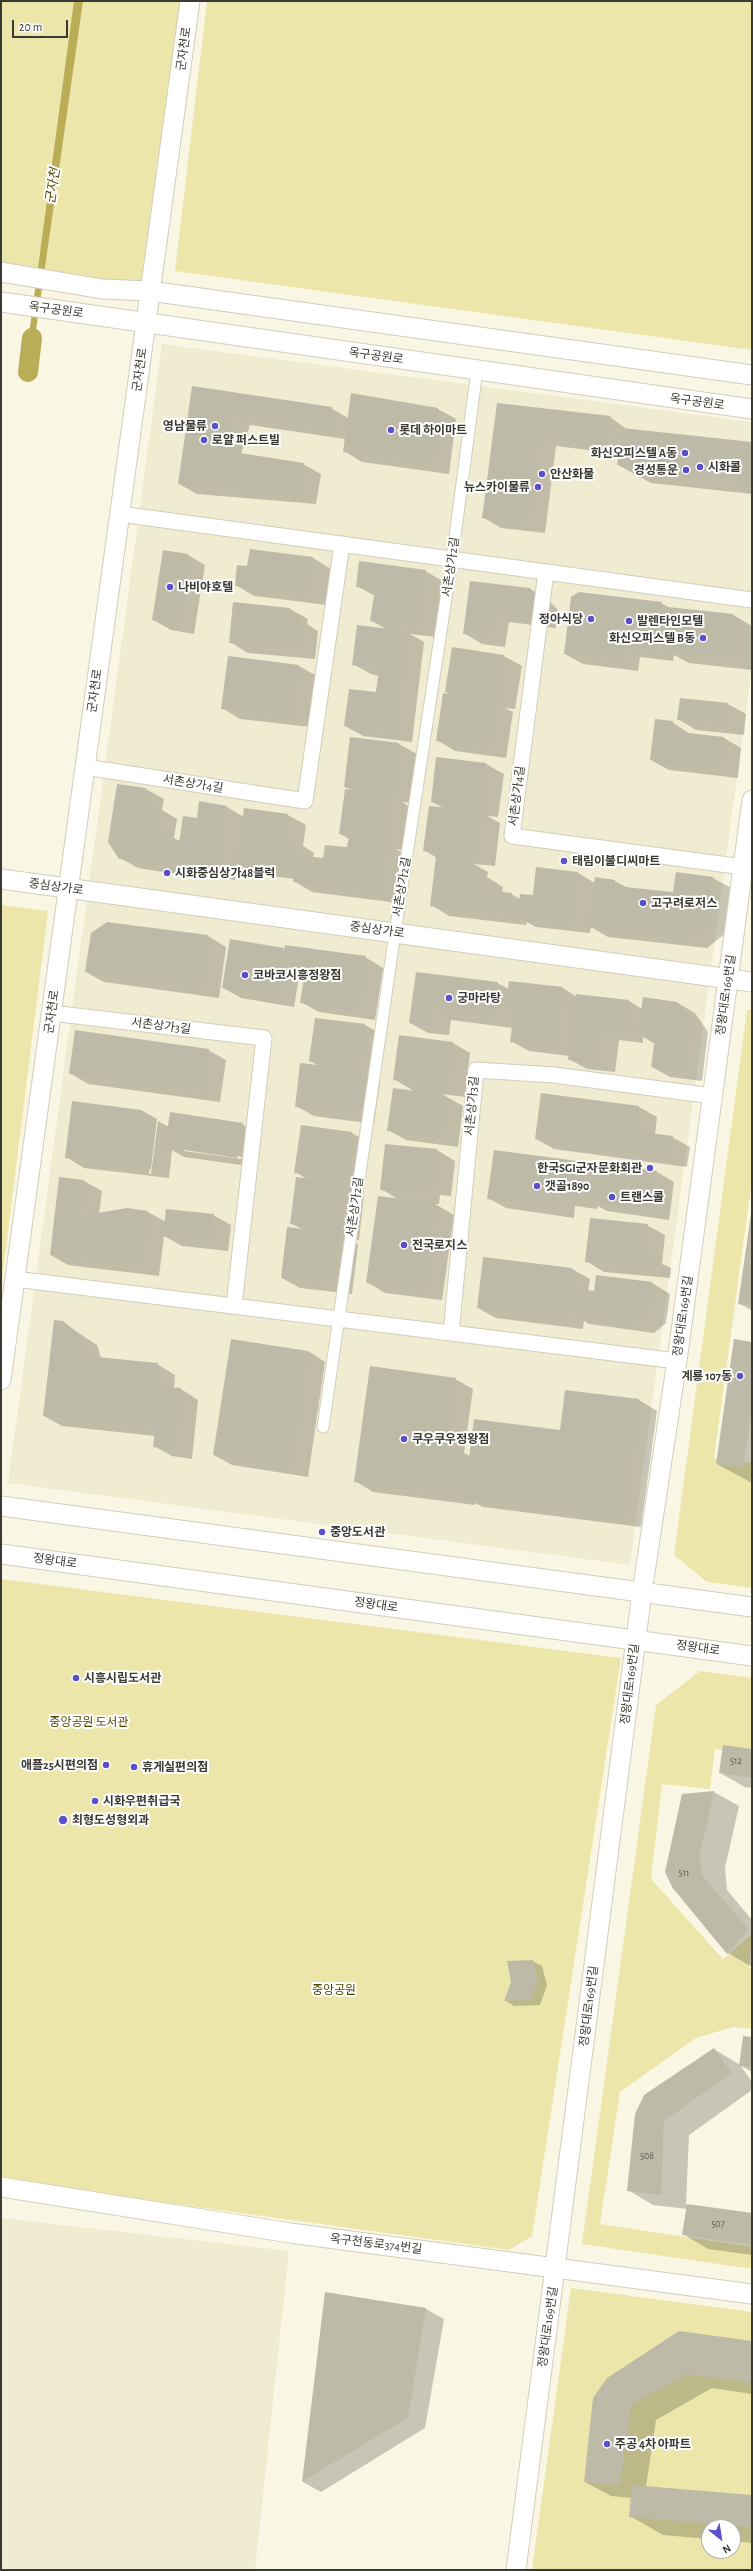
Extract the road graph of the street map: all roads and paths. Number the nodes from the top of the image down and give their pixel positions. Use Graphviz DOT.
graph roads {
  1 [pos="190,1"];
  2 [pos="1,272"];
  3 [pos="150,291"];
  4 [pos="1,302"];
  5 [pos="146,323"];
  6 [pos="477,370"];
  7 [pos="752,375"];
  8 [pos="752,409"];
  9 [pos="120,514"];
  10 [pos="342,544"];
  11 [pos="452,559"];
  12 [pos="546,572"];
  13 [pos="752,600"];
  14 [pos="85,767"];
  15 [pos="752,800"];
  16 [pos="743,867"];
  17 [pos="1,879"];
  18 [pos="68,888"];
  19 [pos="394,933"];
  20 [pos="728,979"];
  21 [pos="752,982"];
  22 [pos="51,1013"];
  23 [pos="712,1096"];
  24 [pos="15,1279"];
  25 [pos="234,1306"];
  26 [pos="339,1319"];
  27 [pos="451,1333"];
  28 [pos="677,1360"];
  29 [pos="1,1380"];
  30 [pos="323,1427"];
  31 [pos="1,1506"];
  32 [pos="1,1554"];
  33 [pos="642,1592"];
  34 [pos="752,1607"];
  35 [pos="636,1640"];
  36 [pos="752,1656"];
  37 [pos="1,2187"];
  38 [pos="556,2267"];
  39 [pos="752,2294"];
  40 [pos="516,2570"];
  1 -- 3 [label="street, 군자천로"];
  2 -- 3 [label="street"];
  3 -- 5 [label="street, 군자천로"];
  3 -- 7 [label="street"];
  4 -- 5 [label="street, 옥구공원로"];
  5 -- 6 [label="street, 옥구공원로"];
  5 -- 9 [label="street, 군자천로"];
  6 -- 8 [label="street, 옥구공원로"];
  6 -- 11 [label="street, 서촌상가2길"];
  9 -- 10 [label="street"];
  9 -- 14 [label="street, 군자천로"];
  10 -- 11 [label="street"];
  10 -- 14 [label="street, 서촌상가4길"];
  11 -- 12 [label="street"];
  11 -- 19 [label="street, 서촌상가2길"];
  12 -- 13 [label="street"];
  12 -- 16 [label="street, 서촌상가4길"];
  14 -- 18 [label="street, 군자천로"];
  15 -- 16 [label="street, 정왕대로169번길"];
  16 -- 20 [label="street, 정왕대로169번길"];
  17 -- 18 [label="street, 중심상가로"];
  18 -- 19 [label="street, 중심상가로"];
  18 -- 22 [label="street, 군자천로"];
  19 -- 20 [label="street, 중심상가로"];
  19 -- 26 [label="street, 서촌상가2길"];
  20 -- 21 [label="street, 중심상가로"];
  20 -- 23 [label="street, 정왕대로169번길"];
  22 -- 24 [label="street, 군자천로"];
  22 -- 25 [label="street, 서촌상가3길"];
  23 -- 27 [label="street, 서촌상가3길"];
  23 -- 28 [label="street, 정왕대로169번길"];
  24 -- 25 [label="street"];
  24 -- 29 [label="street, 군자천로"];
  25 -- 26 [label="street"];
  26 -- 27 [label="street"];
  26 -- 30 [label="street, 서촌상가2길"];
  27 -- 28 [label="street"];
  28 -- 33 [label="street, 정왕대로169번길"];
  31 -- 33 [label="street"];
  32 -- 35 [label="street, 정왕대로"];
  33 -- 34 [label="street"];
  33 -- 35 [label="street, 정왕대로169번길"];
  35 -- 36 [label="street, 정왕대로"];
  35 -- 38 [label="street, 정왕대로169번길"];
  37 -- 38 [label="street, 옥구천동로374번길"];
  38 -- 39 [label="street, 옥구천동로374번길"];
  38 -- 40 [label="street, 정왕대로169번길"];
}
